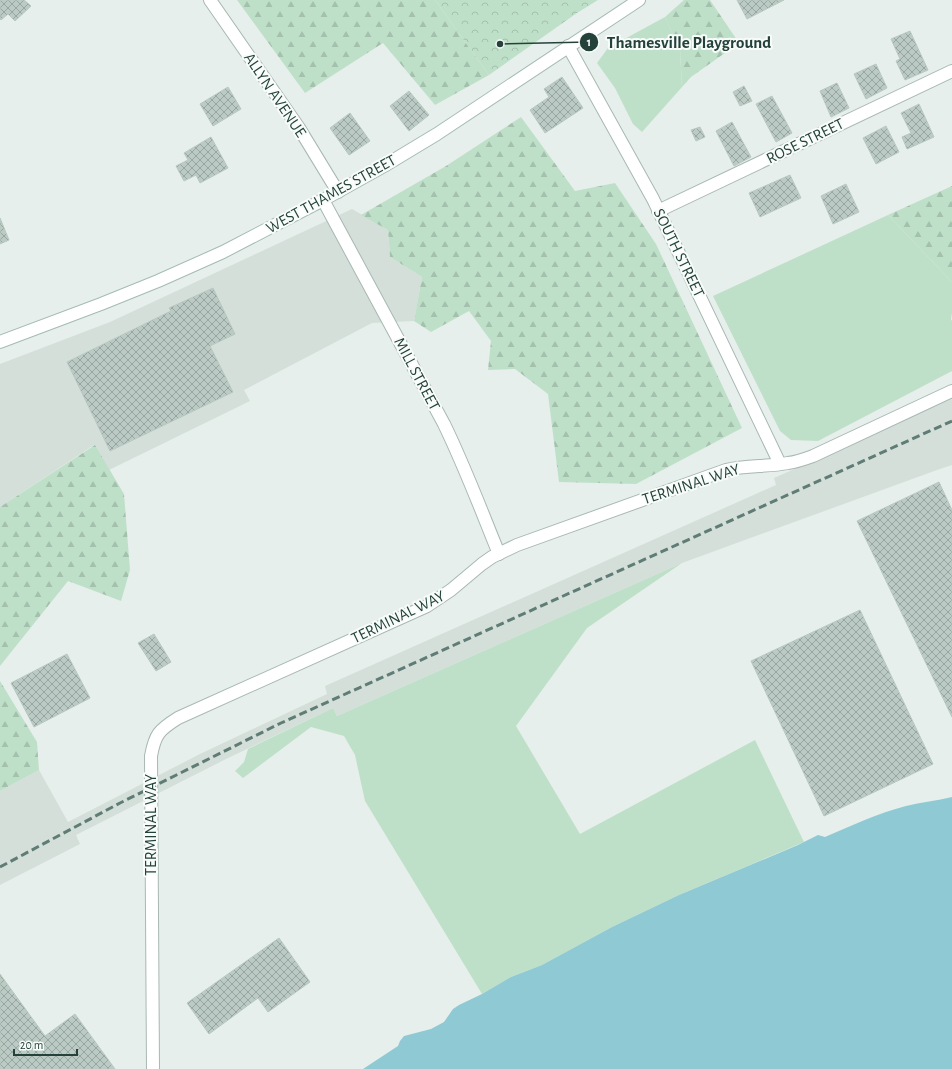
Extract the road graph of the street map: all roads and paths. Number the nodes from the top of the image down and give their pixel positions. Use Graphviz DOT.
graph roads {
  1 [pos="210,0"];
  2 [pos="638,0"];
  3 [pos="568,46"];
  4 [pos="952,71"];
  5 [pos="338,192"];
  6 [pos="323,200"];
  7 [pos="658,211"];
  8 [pos="0,342"];
  9 [pos="952,391"];
  10 [pos="780,464"];
  11 [pos="499,554"];
  12 [pos="153,1069"];
  1 -- 5 [label="street, ALLYN AVENUE"];
  2 -- 3 [label="street, WEST THAMES STREET"];
  3 -- 5 [label="street, WEST THAMES STREET"];
  3 -- 7 [label="street, SOUTH STREET"];
  4 -- 7 [label="street, ROSE STREET"];
  5 -- 6 [label="street, WEST THAMES STREET"];
  6 -- 8 [label="street, WEST THAMES STREET"];
  6 -- 11 [label="street, MILL STREET"];
  7 -- 10 [label="street, SOUTH STREET"];
  9 -- 10 [label="street, TERMINAL WAY"];
  10 -- 11 [label="street, TERMINAL WAY"];
  11 -- 12 [label="street, TERMINAL WAY"];
}
